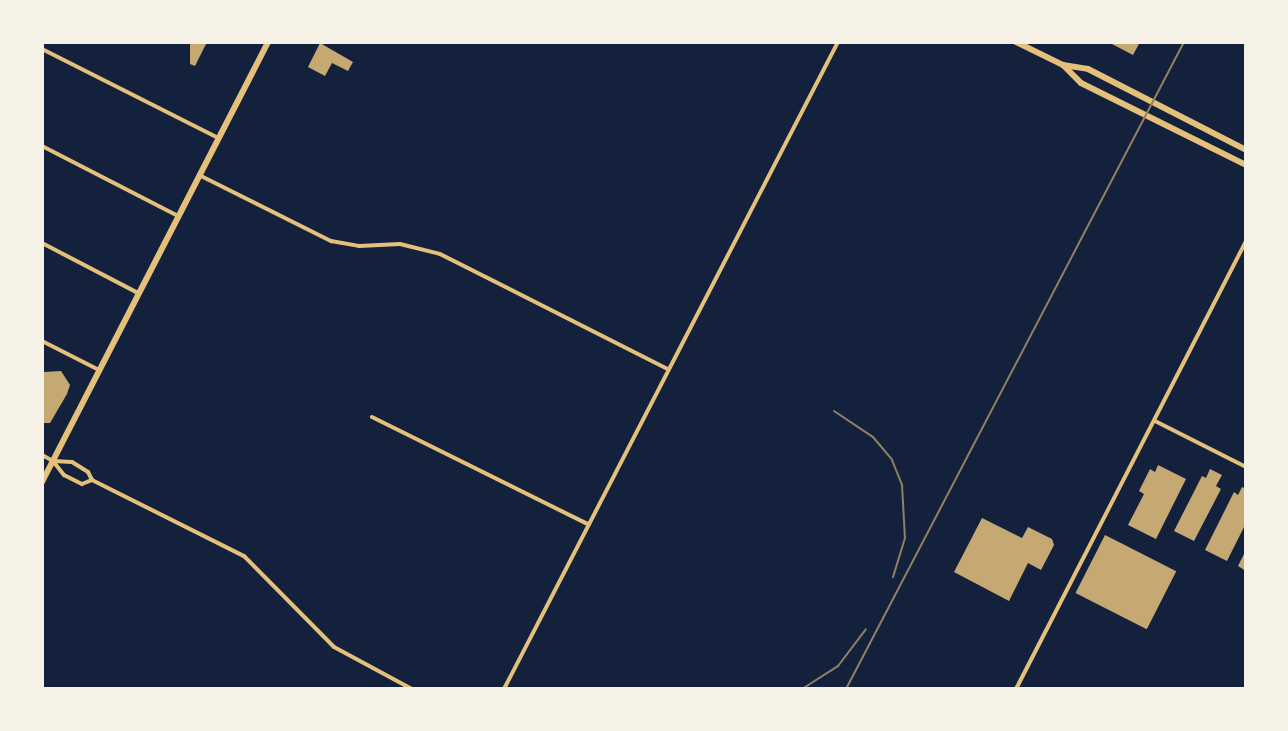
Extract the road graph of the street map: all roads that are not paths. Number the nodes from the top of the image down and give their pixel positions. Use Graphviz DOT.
graph roads {
  1 [pos="268,42"];
  2 [pos="838,42"];
  3 [pos="1016,42"];
  4 [pos="42,49"];
  5 [pos="1063,65"];
  6 [pos="218,138"];
  7 [pos="42,146"];
  8 [pos="1246,150"];
  9 [pos="1246,165"];
  10 [pos="199,175"];
  11 [pos="178,216"];
  12 [pos="1246,241"];
  13 [pos="42,243"];
  14 [pos="138,293"];
  15 [pos="42,341"];
  16 [pos="668,369"];
  17 [pos="99,370"];
  18 [pos="372,417"];
  19 [pos="1154,421"];
  20 [pos="42,455"];
  21 [pos="53,461"];
  22 [pos="1246,467"];
  23 [pos="92,480"];
  24 [pos="42,482"];
  25 [pos="588,524"];
  26 [pos="412,689"];
  27 [pos="504,689"];
  28 [pos="1016,689"];
  1 -- 6 [label="main road"];
  2 -- 16 [label="street"];
  3 -- 5 [label="main road"];
  4 -- 6 [label="street"];
  5 -- 8 [label="main road"];
  5 -- 9 [label="main road"];
  6 -- 10 [label="main road"];
  7 -- 11 [label="street"];
  10 -- 11 [label="main road"];
  10 -- 16 [label="street"];
  11 -- 14 [label="main road"];
  12 -- 19 [label="street"];
  13 -- 14 [label="street"];
  14 -- 17 [label="main road"];
  15 -- 17 [label="street"];
  16 -- 25 [label="street"];
  17 -- 21 [label="main road"];
  18 -- 25 [label="street"];
  19 -- 22 [label="street"];
  19 -- 28 [label="street"];
  20 -- 21 [label="street"];
  21 -- 23 [label="street"];
  21 -- 23 [label="street"];
  21 -- 24 [label="main road"];
  23 -- 26 [label="street"];
  25 -- 27 [label="street"];
}
